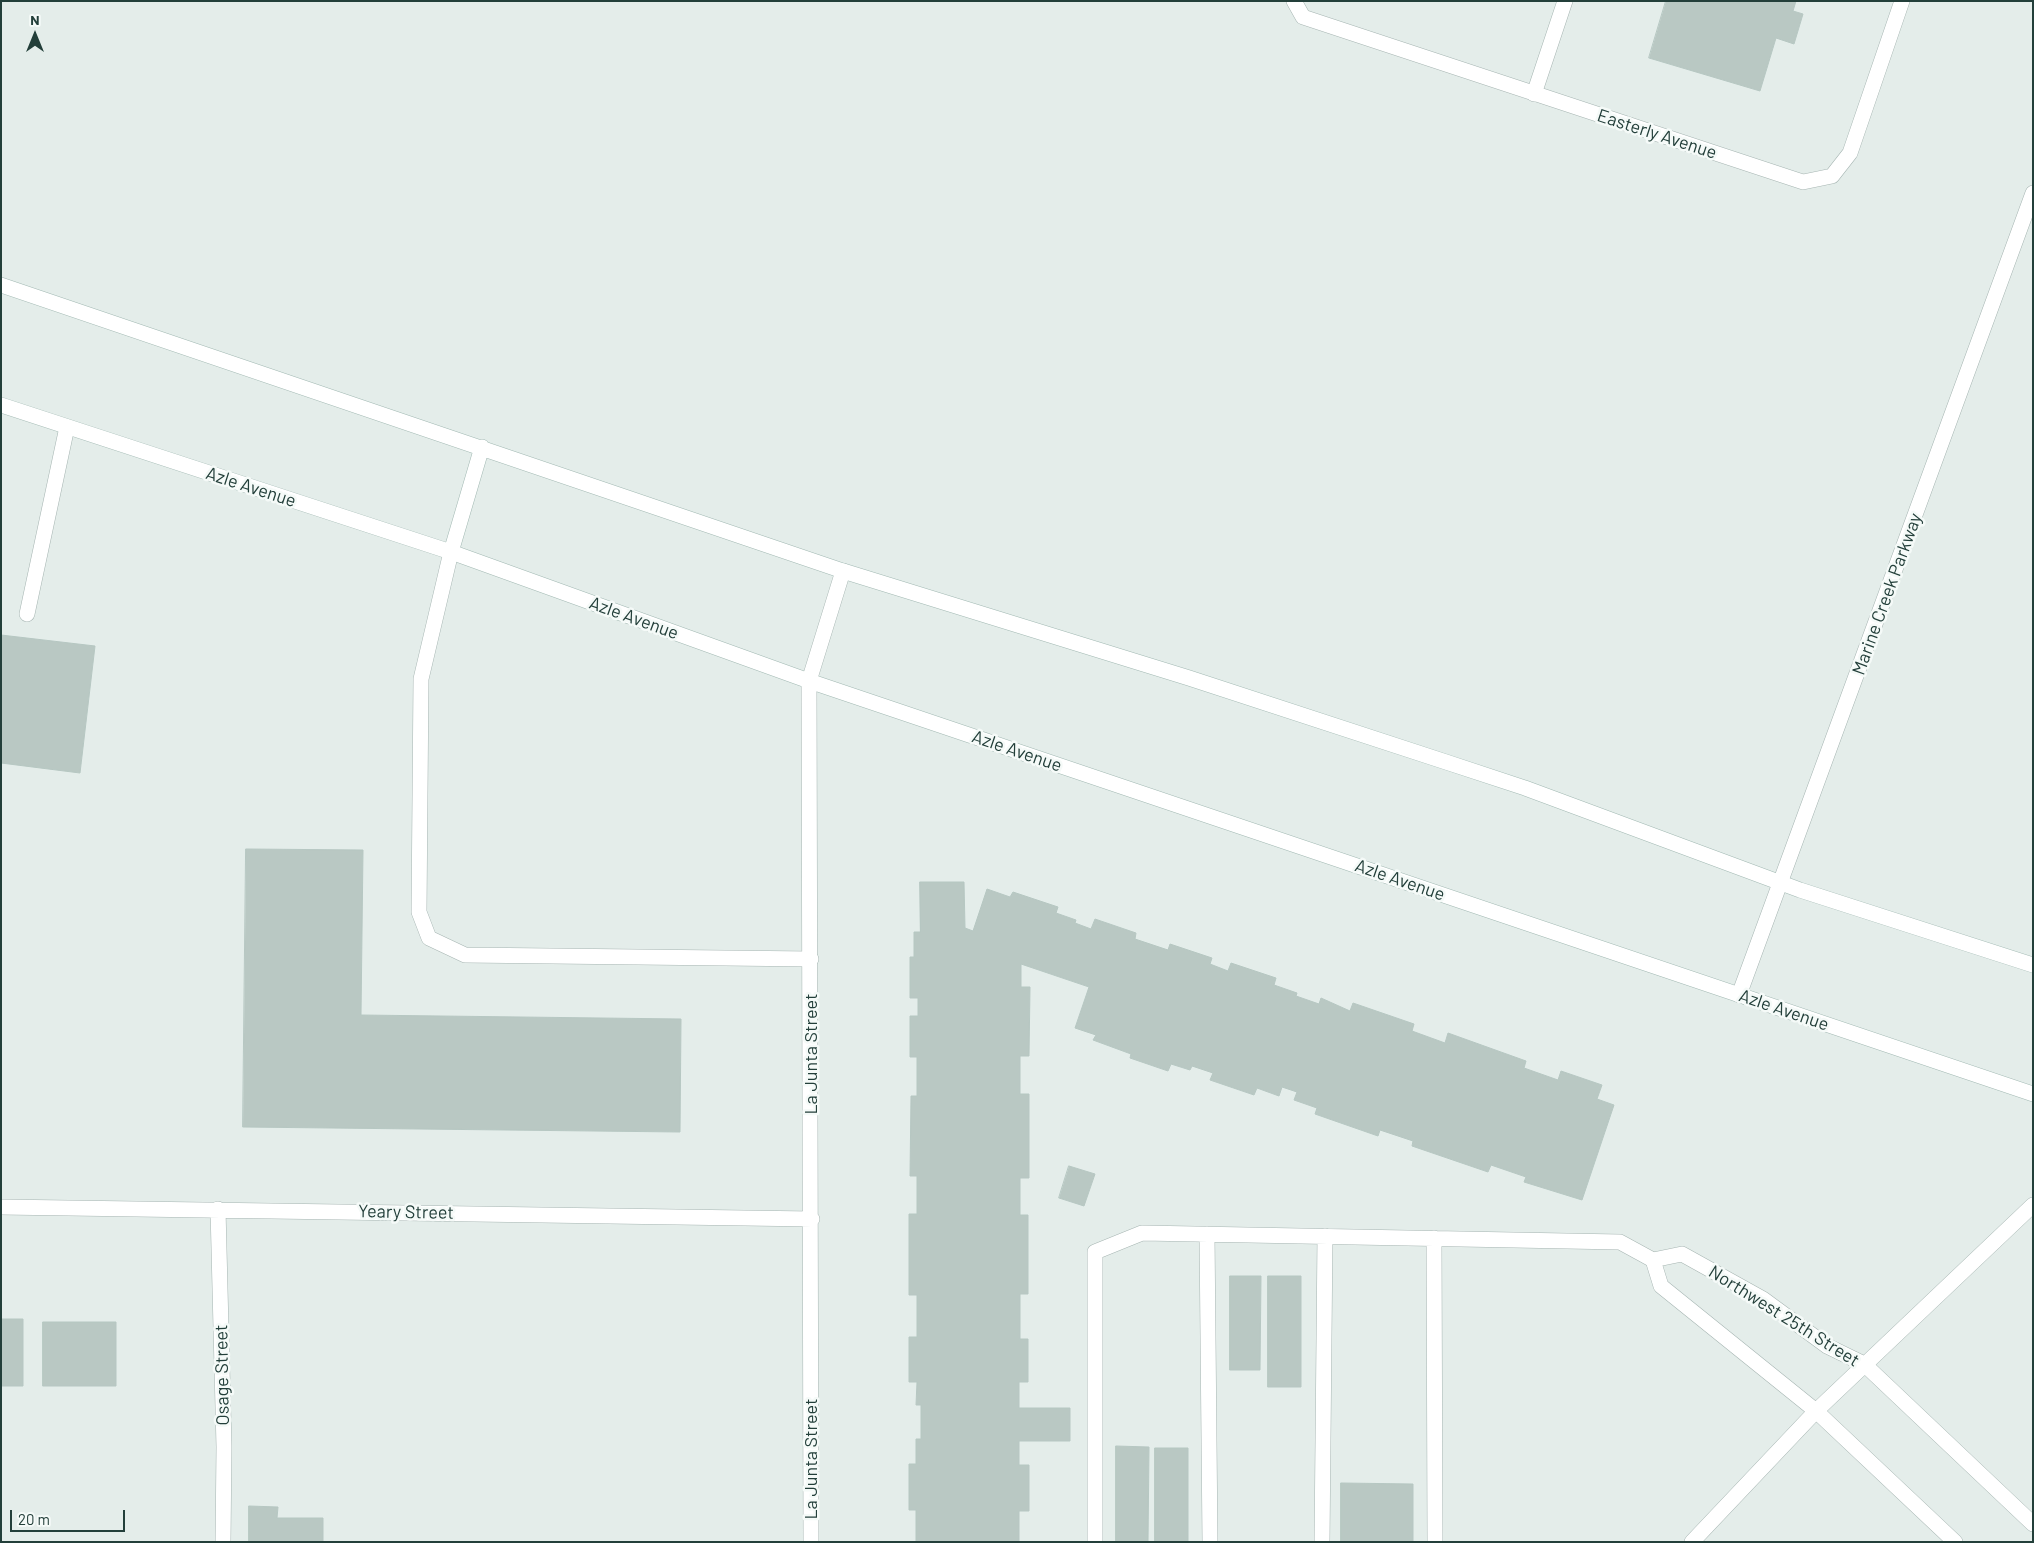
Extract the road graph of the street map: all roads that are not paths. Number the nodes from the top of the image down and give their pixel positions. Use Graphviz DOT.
graph roads {
  1 [pos="1294,1"];
  2 [pos="1565,1"];
  3 [pos="1902,1"];
  4 [pos="1534,94"];
  5 [pos="2033,193"];
  6 [pos="1,285"];
  7 [pos="1,405"];
  8 [pos="67,427"];
  9 [pos="482,447"];
  10 [pos="451,552"];
  11 [pos="843,572"];
  12 [pos="27,614"];
  13 [pos="809,681"];
  14 [pos="1782,883"];
  15 [pos="810,958"];
  16 [pos="2033,965"];
  17 [pos="1739,995"];
  18 [pos="2033,1094"];
  19 [pos="2033,1205"];
  20 [pos="1,1207"];
  21 [pos="218,1208"];
  22 [pos="812,1219"];
  23 [pos="1207,1234"];
  24 [pos="1326,1236"];
  25 [pos="1434,1238"];
  26 [pos="1653,1260"];
  27 [pos="1864,1364"];
  28 [pos="1816,1411"];
  29 [pos="2033,1524"];
  30 [pos="223,1542"];
  31 [pos="811,1542"];
  32 [pos="1095,1542"];
  33 [pos="1210,1542"];
  34 [pos="1322,1542"];
  35 [pos="1435,1542"];
  36 [pos="1692,1542"];
  37 [pos="1955,1542"];
  1 -- 4 [label="street, Easterly Avenue"];
  2 -- 4 [label="street"];
  3 -- 4 [label="street, Easterly Avenue"];
  5 -- 14 [label="street, Marine Creek Parkway"];
  6 -- 9 [label="street"];
  7 -- 8 [label="street, Azle Avenue"];
  8 -- 10 [label="street, Azle Avenue"];
  8 -- 12 [label="street"];
  9 -- 10 [label="street"];
  9 -- 11 [label="street"];
  10 -- 13 [label="street, Azle Avenue"];
  10 -- 15 [label="street"];
  11 -- 13 [label="street, La Junta Street"];
  11 -- 14 [label="street"];
  13 -- 15 [label="street, La Junta Street"];
  13 -- 17 [label="street, Azle Avenue"];
  14 -- 16 [label="street"];
  14 -- 17 [label="street, Marine Creek Parkway"];
  15 -- 22 [label="street, La Junta Street"];
  17 -- 18 [label="street, Azle Avenue"];
  19 -- 27 [label="street"];
  20 -- 21 [label="street, Yeary Street"];
  21 -- 22 [label="street, Yeary Street"];
  21 -- 30 [label="street, Osage Street"];
  22 -- 31 [label="street, La Junta Street"];
  23 -- 24 [label="street"];
  23 -- 32 [label="street"];
  23 -- 33 [label="street"];
  24 -- 25 [label="street"];
  24 -- 34 [label="street"];
  25 -- 26 [label="street"];
  25 -- 35 [label="street"];
  26 -- 27 [label="street, Northwest 25th Street"];
  26 -- 28 [label="street"];
  27 -- 28 [label="street"];
  27 -- 29 [label="street, Northwest 25th Street"];
  28 -- 36 [label="street"];
  28 -- 37 [label="street"];
}
